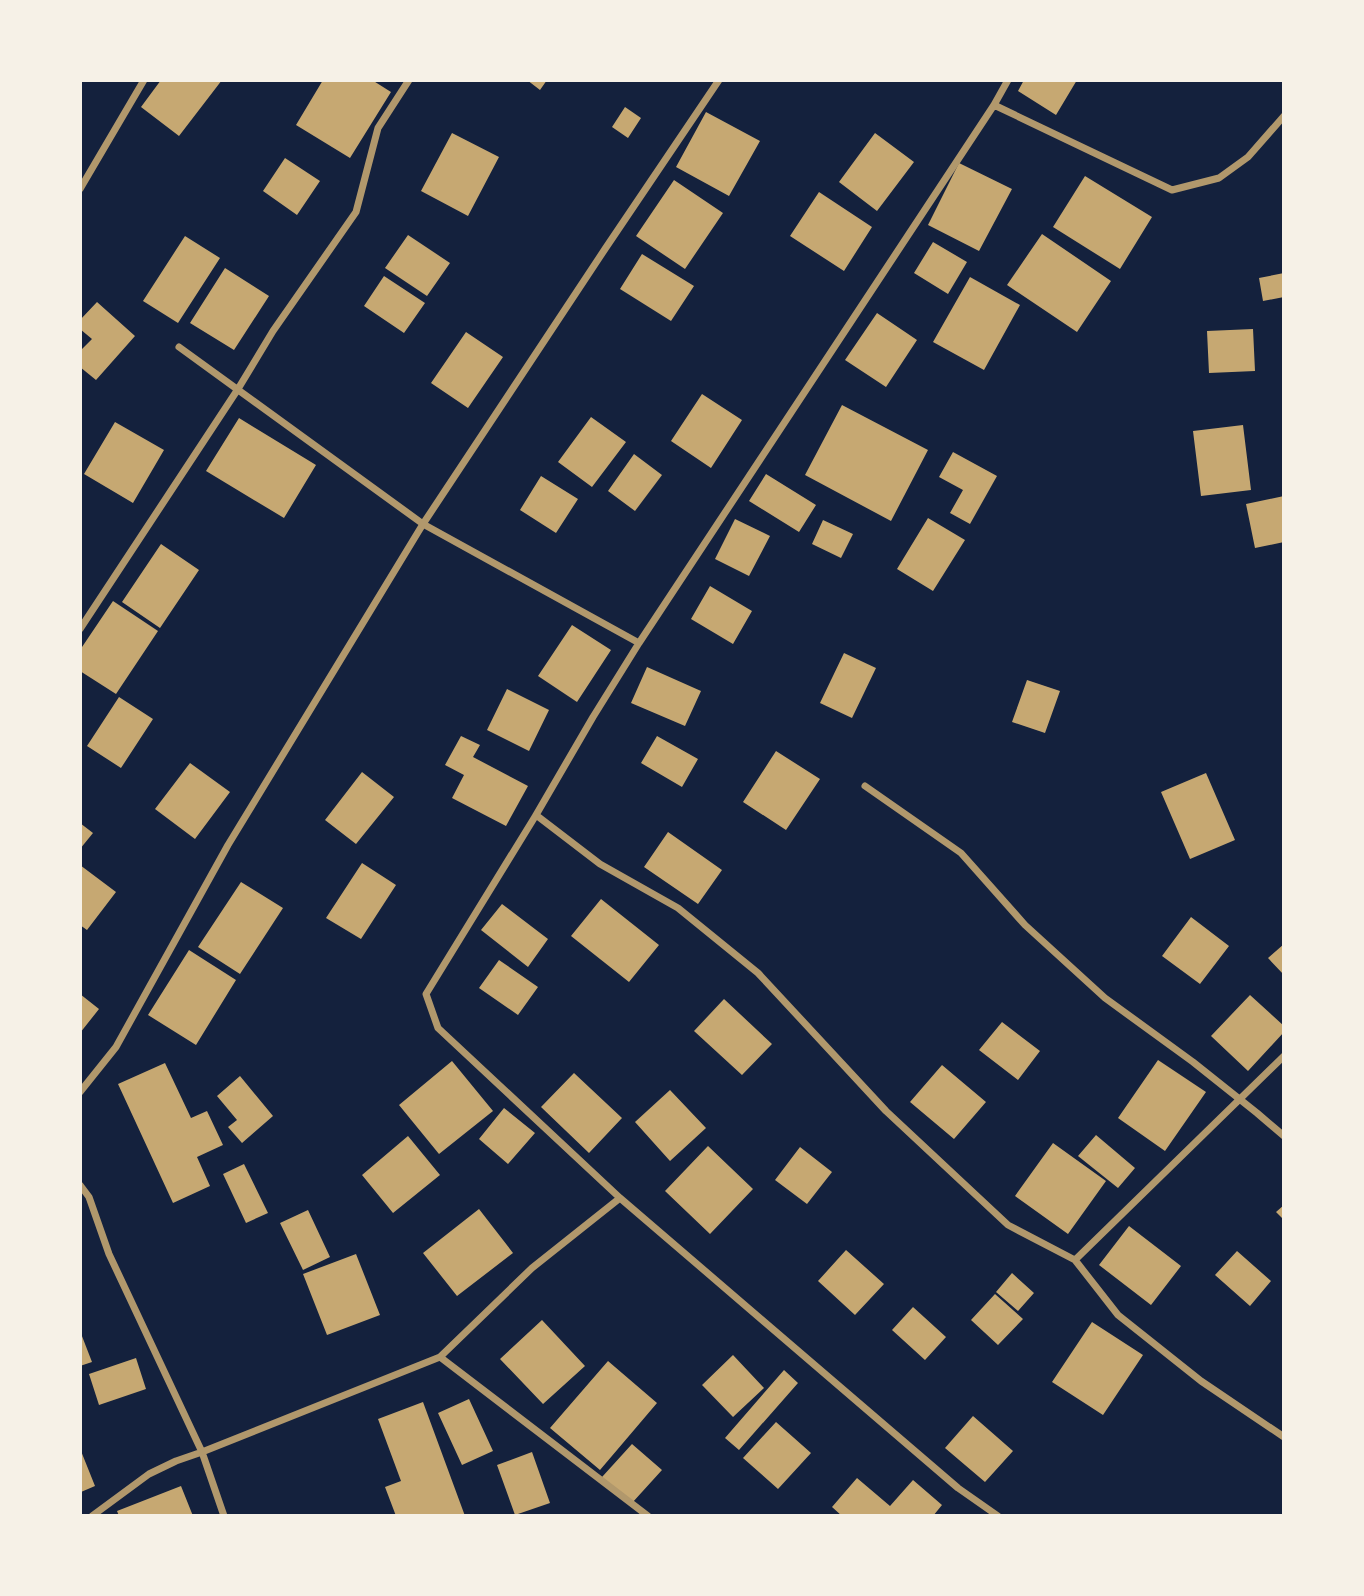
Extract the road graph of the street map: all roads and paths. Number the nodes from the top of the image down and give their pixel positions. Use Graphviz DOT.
graph roads {
  1 [pos="144,80"];
  2 [pos="409,80"];
  3 [pos="719,80"];
  4 [pos="1008,80"];
  5 [pos="994,105"];
  6 [pos="1283,116"];
  7 [pos="80,189"];
  8 [pos="179,347"];
  9 [pos="238,389"];
  10 [pos="423,524"];
  11 [pos="80,629"];
  12 [pos="639,643"];
  13 [pos="865,786"];
  14 [pos="536,816"];
  15 [pos="1283,1056"];
  16 [pos="80,1092"];
  17 [pos="1240,1100"];
  18 [pos="1283,1136"];
  19 [pos="80,1185"];
  20 [pos="620,1198"];
  21 [pos="1075,1260"];
  22 [pos="440,1357"];
  23 [pos="1283,1437"];
  24 [pos="202,1452"];
  25 [pos="92,1516"];
  26 [pos="224,1516"];
  27 [pos="648,1516"];
  28 [pos="998,1516"];
  1 -- 7 [label="street"];
  2 -- 9 [label="street"];
  3 -- 10 [label="street"];
  4 -- 5 [label="street"];
  5 -- 6 [label="street"];
  5 -- 12 [label="street"];
  8 -- 9 [label="street"];
  9 -- 10 [label="street"];
  9 -- 11 [label="street"];
  10 -- 12 [label="street"];
  10 -- 16 [label="street"];
  12 -- 14 [label="street"];
  13 -- 17 [label="street"];
  14 -- 20 [label="street"];
  14 -- 21 [label="street"];
  15 -- 17 [label="street"];
  17 -- 18 [label="street"];
  17 -- 21 [label="street"];
  19 -- 24 [label="street"];
  20 -- 22 [label="street"];
  20 -- 28 [label="street"];
  21 -- 23 [label="street"];
  22 -- 24 [label="street"];
  22 -- 27 [label="street"];
  24 -- 25 [label="street"];
  24 -- 26 [label="street"];
}
